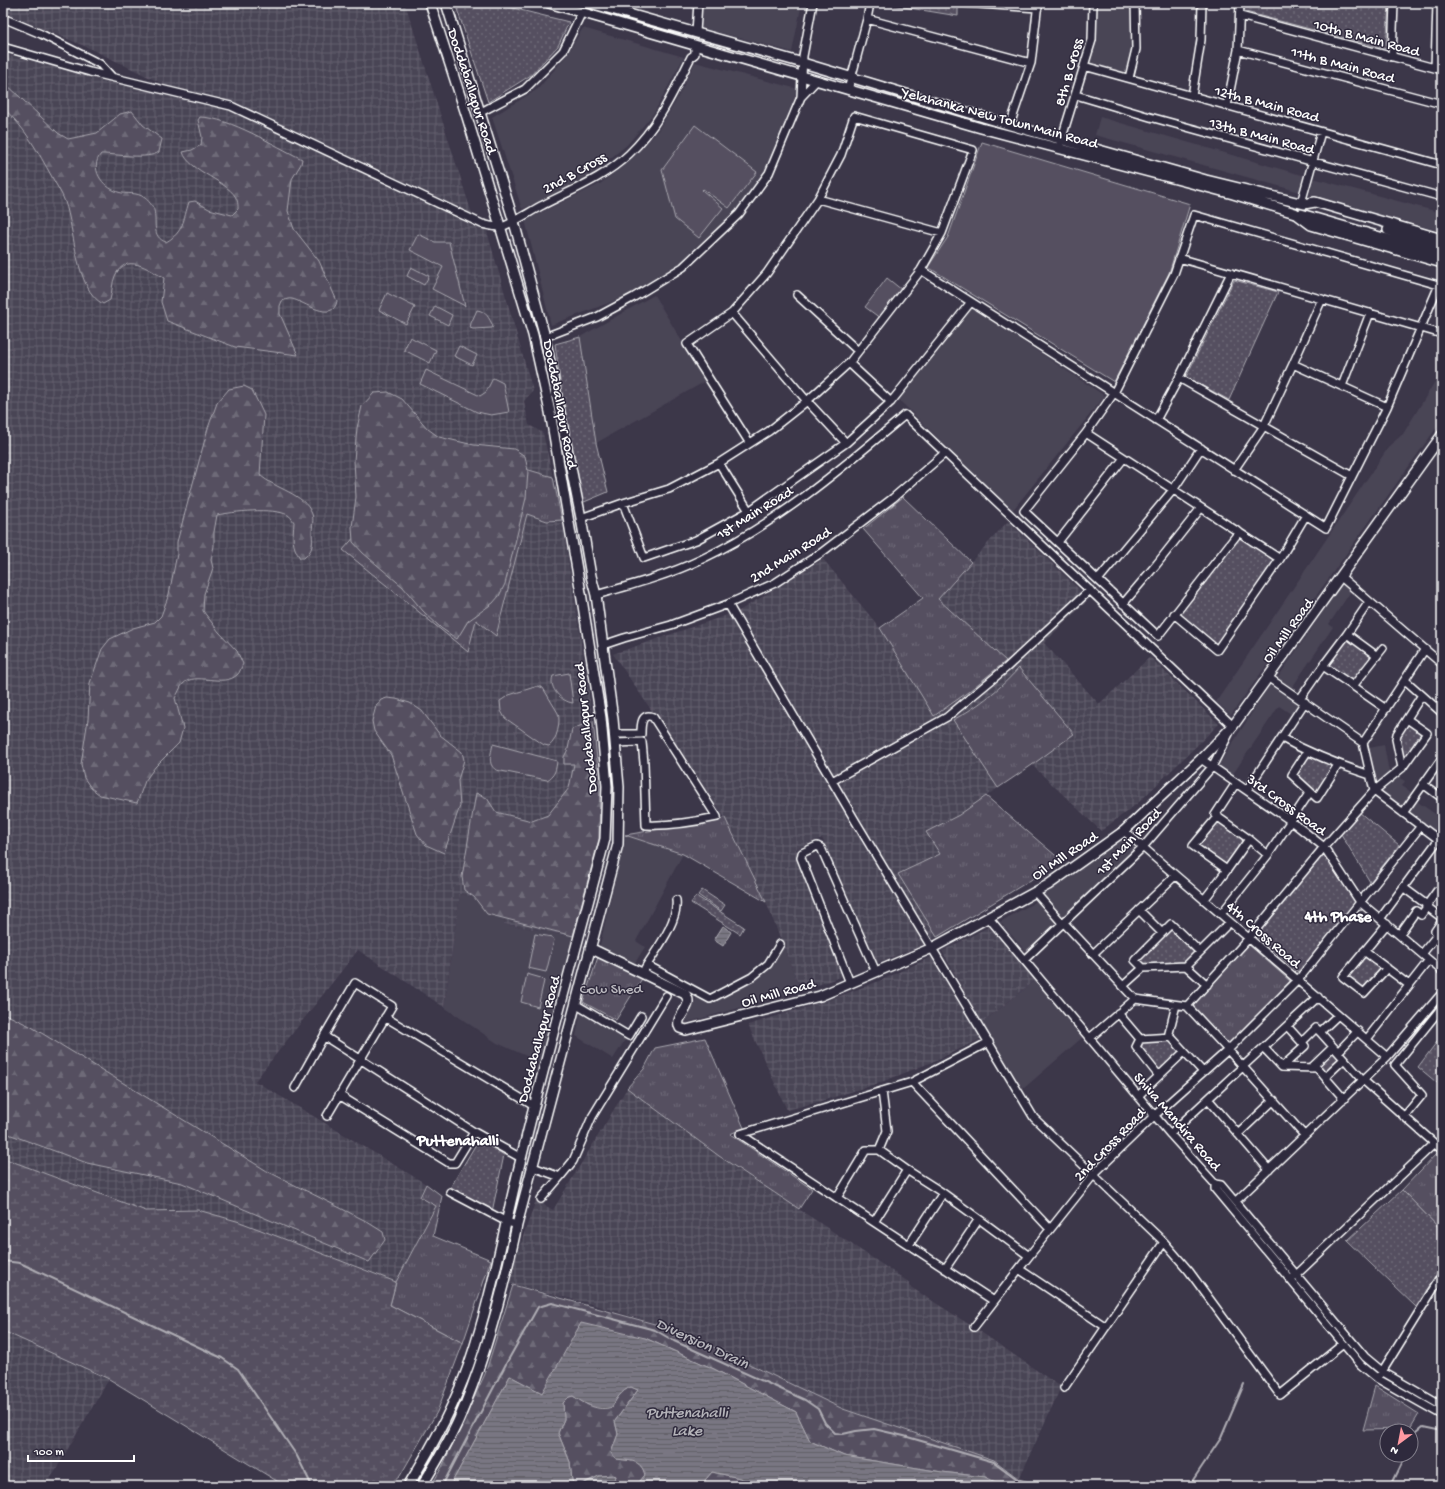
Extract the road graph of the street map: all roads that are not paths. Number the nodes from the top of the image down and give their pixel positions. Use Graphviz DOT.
graph roads {
  1 [pos="430,3"];
  2 [pos="446,3"];
  3 [pos="549,3"];
  4 [pos="590,3"];
  5 [pos="698,3"];
  6 [pos="813,3"];
  7 [pos="870,3"];
  8 [pos="963,3"];
  9 [pos="1093,3"];
  10 [pos="1135,3"];
  11 [pos="1202,3"];
  12 [pos="1240,3"];
  13 [pos="1394,3"];
  14 [pos="1437,3"];
  15 [pos="1038,5"];
  16 [pos="582,12"];
  17 [pos="1240,16"];
  18 [pos="3,18"];
  19 [pos="867,19"];
  20 [pos="696,32"];
  21 [pos="695,45"];
  22 [pos="3,47"];
  23 [pos="1238,50"];
  24 [pos="1392,57"];
  25 [pos="803,63"];
  26 [pos="1031,63"];
  27 [pos="1084,66"];
  28 [pos="1438,69"];
  29 [pos="802,76"];
  30 [pos="112,77"];
  31 [pos="852,77"];
  32 [pos="1129,78"];
  33 [pos="817,80"];
  34 [pos="848,90"];
  35 [pos="1076,95"];
  36 [pos="1192,96"];
  37 [pos="801,97"];
  38 [pos="1442,104"];
  39 [pos="1227,106"];
  40 [pos="481,112"];
  41 [pos="1010,126"];
  42 [pos="1321,132"];
  43 [pos="1060,143"];
  44 [pos="1313,162"];
  45 [pos="1442,165"];
  46 [pos="1442,197"];
  47 [pos="818,199"];
  48 [pos="1303,204"];
  49 [pos="1295,213"];
  50 [pos="514,222"];
  51 [pos="501,227"];
  52 [pos="942,233"];
  53 [pos="1442,239"];
  54 [pos="1442,246"];
  55 [pos="1442,255"];
  56 [pos="1179,258"];
  57 [pos="1442,264"];
  58 [pos="920,270"];
  59 [pos="1231,273"];
  60 [pos="1441,286"];
  61 [pos="797,295"];
  62 [pos="1322,299"];
  63 [pos="971,302"];
  64 [pos="732,313"];
  65 [pos="1370,313"];
  66 [pos="1421,328"];
  67 [pos="1442,334"];
  68 [pos="546,337"];
  69 [pos="858,351"];
  70 [pos="849,363"];
  71 [pos="1293,364"];
  72 [pos="1179,378"];
  73 [pos="1342,386"];
  74 [pos="1114,393"];
  75 [pos="807,401"];
  76 [pos="891,402"];
  77 [pos="1387,406"];
  78 [pos="1156,420"];
  79 [pos="1264,426"];
  80 [pos="1086,433"];
  81 [pos="1442,435"];
  82 [pos="749,442"];
  83 [pos="846,443"];
  84 [pos="1201,448"];
  85 [pos="945,453"];
  86 [pos="1124,458"];
  87 [pos="719,463"];
  88 [pos="1234,470"];
  89 [pos="1352,476"];
  90 [pos="1173,490"];
  91 [pos="623,503"];
  92 [pos="1201,508"];
  93 [pos="749,511"];
  94 [pos="1306,515"];
  95 [pos="582,518"];
  96 [pos="1239,532"];
  97 [pos="1058,542"];
  98 [pos="1280,559"];
  99 [pos="1341,578"];
  100 [pos="1098,580"];
  101 [pos="1090,590"];
  102 [pos="596,595"];
  103 [pos="1369,602"];
  104 [pos="728,604"];
  105 [pos="1123,604"];
  106 [pos="1174,614"];
  107 [pos="1347,634"];
  108 [pos="603,645"];
  109 [pos="1383,648"];
  110 [pos="1425,649"];
  111 [pos="1377,656"];
  112 [pos="1442,664"];
  113 [pos="1323,666"];
  114 [pos="1269,678"];
  115 [pos="1404,680"];
  116 [pos="1353,686"];
  117 [pos="1422,695"];
  118 [pos="1303,701"];
  119 [pos="1386,709"];
  120 [pos="612,712"];
  121 [pos="1442,712"];
  122 [pos="600,714"];
  123 [pos="1407,719"];
  124 [pos="1233,726"];
  125 [pos="640,734"];
  126 [pos="1282,738"];
  127 [pos="615,739"];
  128 [pos="642,742"];
  129 [pos="1363,743"];
  130 [pos="1307,752"];
  131 [pos="1442,758"];
  132 [pos="1201,759"];
  133 [pos="1338,765"];
  134 [pos="1212,767"];
  135 [pos="1402,768"];
  136 [pos="1370,775"];
  137 [pos="832,781"];
  138 [pos="1236,783"];
  139 [pos="1423,784"];
  140 [pos="1247,790"];
  141 [pos="1374,791"];
  142 [pos="1310,792"];
  143 [pos="1442,798"];
  144 [pos="1403,813"];
  145 [pos="1218,816"];
  146 [pos="1291,821"];
  147 [pos="1421,826"];
  148 [pos="1124,831"];
  149 [pos="1249,839"];
  150 [pos="1440,841"];
  151 [pos="1143,847"];
  152 [pos="1324,847"];
  153 [pos="1268,855"];
  154 [pos="1228,870"];
  155 [pos="1175,876"];
  156 [pos="1404,888"];
  157 [pos="1035,892"];
  158 [pos="1442,894"];
  159 [pos="676,900"];
  160 [pos="1204,900"];
  161 [pos="1360,902"];
  162 [pos="1427,906"];
  163 [pos="1139,910"];
  164 [pos="1221,914"];
  165 [pos="988,917"];
  166 [pos="1442,918"];
  167 [pos="1380,919"];
  168 [pos="1442,921"];
  169 [pos="1230,922"];
  170 [pos="1064,923"];
  171 [pos="1387,924"];
  172 [pos="1162,933"];
  173 [pos="1399,935"];
  174 [pos="1440,935"];
  175 [pos="1249,938"];
  176 [pos="780,944"];
  177 [pos="590,948"];
  178 [pos="932,948"];
  179 [pos="1364,950"];
  180 [pos="1200,952"];
  181 [pos="1094,953"];
  182 [pos="1422,954"];
  183 [pos="1024,960"];
  184 [pos="1429,960"];
  185 [pos="1186,966"];
  186 [pos="1143,968"];
  187 [pos="1387,968"];
  188 [pos="644,969"];
  189 [pos="1442,971"];
  190 [pos="876,972"];
  191 [pos="1298,980"];
  192 [pos="850,983"];
  193 [pos="1207,985"];
  194 [pos="1409,985"];
  195 [pos="1123,986"];
  196 [pos="688,992"];
  197 [pos="1442,993"];
  198 [pos="666,996"];
  199 [pos="1318,997"];
  200 [pos="1135,999"];
  201 [pos="575,1004"];
  202 [pos="1176,1005"];
  203 [pos="1187,1006"];
  204 [pos="1442,1007"];
  205 [pos="1118,1013"];
  206 [pos="1338,1015"];
  207 [pos="641,1016"];
  208 [pos="385,1017"];
  209 [pos="1287,1026"];
  210 [pos="1358,1031"];
  211 [pos="1320,1032"];
  212 [pos="324,1036"];
  213 [pos="1168,1037"];
  214 [pos="1090,1038"];
  215 [pos="1140,1038"];
  216 [pos="1366,1039"];
  217 [pos="989,1042"];
  218 [pos="1302,1042"];
  219 [pos="1264,1048"];
  220 [pos="1335,1049"];
  221 [pos="1228,1050"];
  222 [pos="1184,1052"];
  223 [pos="1387,1056"];
  224 [pos="361,1059"];
  225 [pos="1344,1059"];
  226 [pos="1243,1067"];
  227 [pos="1282,1067"];
  228 [pos="1311,1068"];
  229 [pos="1203,1072"];
  230 [pos="1159,1076"];
  231 [pos="1325,1077"];
  232 [pos="1363,1080"];
  233 [pos="912,1082"];
  234 [pos="295,1088"];
  235 [pos="882,1091"];
  236 [pos="340,1095"];
  237 [pos="1138,1096"];
  238 [pos="1344,1099"];
  239 [pos="1208,1100"];
  240 [pos="1274,1100"];
  241 [pos="534,1106"];
  242 [pos="327,1116"];
  243 [pos="1155,1116"];
  244 [pos="1404,1117"];
  245 [pos="474,1132"];
  246 [pos="1170,1134"];
  247 [pos="1238,1134"];
  248 [pos="1304,1136"];
  249 [pos="1434,1144"];
  250 [pos="879,1150"];
  251 [pos="1442,1150"];
  252 [pos="521,1158"];
  253 [pos="533,1168"];
  254 [pos="907,1170"];
  255 [pos="1269,1170"];
  256 [pos="1094,1175"];
  257 [pos="560,1177"];
  258 [pos="1215,1184"];
  259 [pos="450,1192"];
  260 [pos="943,1193"];
  261 [pos="837,1198"];
  262 [pos="541,1199"];
  263 [pos="1236,1202"];
  264 [pos="979,1219"];
  265 [pos="507,1222"];
  266 [pos="874,1222"];
  267 [pos="517,1225"];
  268 [pos="1050,1229"];
  269 [pos="1164,1242"];
  270 [pos="909,1245"];
  271 [pos="1029,1256"];
  272 [pos="945,1269"];
  273 [pos="1019,1269"];
  274 [pos="1442,1275"];
  275 [pos="1293,1278"];
  276 [pos="994,1301"];
  277 [pos="974,1327"];
  278 [pos="1106,1327"];
  279 [pos="1343,1344"];
  280 [pos="1383,1372"];
  281 [pos="1378,1379"];
  282 [pos="1064,1388"];
  283 [pos="1442,1406"];
  284 [pos="1442,1415"];
  285 [pos="408,1486"];
  286 [pos="422,1486"];
  1 -- 51 [label="main road, Doddaballapur Road"];
  2 -- 40 [label="main road, Doddaballapur Road"];
  3 -- 16 [label="main road, Yelahanka New Town Main Road"];
  4 -- 20 [label="main road, Yelahanka New Town Main Road"];
  5 -- 20 [label="street"];
  6 -- 25 [label="street"];
  7 -- 19 [label="street"];
  8 -- 15 [label="street"];
  9 -- 27 [label="street, 8th B Cross"];
  10 -- 32 [label="street"];
  11 -- 36 [label="street"];
  12 -- 17 [label="street"];
  13 -- 24 [label="street"];
  14 -- 28 [label="street"];
  15 -- 26 [label="street"];
  16 -- 21 [label="main road, Yelahanka New Town Main Road"];
  16 -- 40 [label="street"];
  17 -- 23 [label="street"];
  17 -- 24 [label="street, 10th B Main Road"];
  18 -- 30 [label="street"];
  19 -- 26 [label="street"];
  19 -- 31 [label="street"];
  20 -- 25 [label="main road, Yelahanka New Town Main Road"];
  21 -- 29 [label="main road, Yelahanka New Town Main Road"];
  21 -- 50 [label="street, 2nd B Cross"];
  22 -- 30 [label="street"];
  23 -- 38 [label="street, 11th B Main Road"];
  23 -- 39 [label="street"];
  24 -- 28 [label="street, 10th B Main Road"];
  25 -- 29 [label="street"];
  25 -- 31 [label="main road, Yelahanka New Town Main Road"];
  26 -- 41 [label="street"];
  27 -- 32 [label="street, 12th B Main Road"];
  27 -- 35 [label="street, 8th B Cross"];
  29 -- 33 [label="main road, Yelahanka New Town Main Road"];
  29 -- 37 [label="street"];
  30 -- 51 [label="street"];
  31 -- 34 [label="street"];
  31 -- 41 [label="main road, Yelahanka New Town Main Road"];
  32 -- 36 [label="street, 12th B Main Road"];
  33 -- 34 [label="main road, Yelahanka New Town Main Road"];
  33 -- 37 [label="street"];
  34 -- 43 [label="main road, Yelahanka New Town Main Road"];
  35 -- 43 [label="street, 8th B Cross"];
  35 -- 44 [label="street, 13th B Main Road"];
  36 -- 39 [label="street, 12th B Main Road"];
  37 -- 68 [label="street"];
  39 -- 42 [label="street, 12th B Main Road"];
  40 -- 50 [label="main road, Doddaballapur Road"];
  41 -- 43 [label="main road, Yelahanka New Town Main Road"];
  42 -- 44 [label="street"];
  42 -- 45 [label="street, 12th B Main Road"];
  43 -- 48 [label="main road, Yelahanka New Town Main Road"];
  43 -- 49 [label="main road, Yelahanka New Town Main Road"];
  44 -- 46 [label="street, 13th B Main Road"];
  44 -- 48 [label="street"];
  47 -- 52 [label="street"];
  47 -- 52 [label="street"];
  47 -- 64 [label="street"];
  48 -- 53 [label="main road, Yelahanka New Town Main Road"];
  48 -- 54 [label="main road"];
  49 -- 55 [label="main road"];
  49 -- 57 [label="main road, Yelahanka New Town Main Road"];
  50 -- 51 [label="street, 2nd B Cross"];
  50 -- 68 [label="main road, Doddaballapur Road"];
  51 -- 122 [label="main road, Doddaballapur Road"];
  52 -- 58 [label="street"];
  56 -- 59 [label="street"];
  56 -- 60 [label="street"];
  56 -- 74 [label="street"];
  58 -- 63 [label="street"];
  58 -- 69 [label="street"];
  59 -- 62 [label="street"];
  59 -- 72 [label="street"];
  60 -- 66 [label="street"];
  61 -- 69 [label="street"];
  62 -- 65 [label="street"];
  62 -- 71 [label="street"];
  63 -- 74 [label="street"];
  63 -- 76 [label="street"];
  64 -- 75 [label="street"];
  64 -- 82 [label="street"];
  65 -- 66 [label="street"];
  65 -- 73 [label="street"];
  66 -- 67 [label="street"];
  66 -- 77 [label="street"];
  68 -- 95 [label="main road, Doddaballapur Road"];
  69 -- 70 [label="street"];
  70 -- 75 [label="street"];
  70 -- 76 [label="street"];
  71 -- 73 [label="street"];
  71 -- 79 [label="street"];
  72 -- 78 [label="street"];
  72 -- 79 [label="street"];
  73 -- 77 [label="street"];
  74 -- 78 [label="street"];
  74 -- 80 [label="street"];
  75 -- 82 [label="street"];
  75 -- 83 [label="street"];
  76 -- 83 [label="street"];
  77 -- 89 [label="street"];
  78 -- 84 [label="street"];
  79 -- 88 [label="street"];
  79 -- 89 [label="street"];
  80 -- 86 [label="street"];
  80 -- 97 [label="street"];
  81 -- 99 [label="main road, Oil Mill Road"];
  82 -- 87 [label="street"];
  83 -- 93 [label="street"];
  84 -- 88 [label="street"];
  84 -- 90 [label="street"];
  85 -- 101 [label="street"];
  85 -- 102 [label="street, 1st Main Road"];
  85 -- 104 [label="street, 2nd Main Road"];
  86 -- 90 [label="street"];
  86 -- 97 [label="street"];
  87 -- 91 [label="street"];
  87 -- 93 [label="street"];
  88 -- 94 [label="street"];
  89 -- 94 [label="street"];
  90 -- 92 [label="street"];
  90 -- 100 [label="street"];
  91 -- 93 [label="street"];
  91 -- 95 [label="street"];
  92 -- 96 [label="street"];
  92 -- 105 [label="street"];
  94 -- 98 [label="street"];
  95 -- 102 [label="main road, Doddaballapur Road"];
  96 -- 98 [label="street"];
  96 -- 106 [label="street"];
  97 -- 100 [label="street"];
  98 -- 106 [label="street"];
  99 -- 103 [label="street"];
  99 -- 114 [label="main road, Oil Mill Road"];
  100 -- 105 [label="street"];
  101 -- 124 [label="street"];
  101 -- 137 [label="street"];
  102 -- 108 [label="main road, Doddaballapur Road"];
  103 -- 107 [label="street"];
  103 -- 110 [label="street"];
  104 -- 108 [label="street, 2nd Main Road"];
  104 -- 137 [label="street"];
  105 -- 106 [label="street"];
  107 -- 111 [label="street"];
  107 -- 113 [label="street"];
  108 -- 120 [label="main road, Doddaballapur Road"];
  109 -- 111 [label="street"];
  110 -- 112 [label="street"];
  110 -- 115 [label="street"];
  111 -- 116 [label="street"];
  113 -- 116 [label="street"];
  113 -- 118 [label="street"];
  114 -- 118 [label="street"];
  114 -- 124 [label="main road, Oil Mill Road"];
  115 -- 117 [label="street"];
  115 -- 119 [label="street"];
  116 -- 119 [label="street"];
  117 -- 121 [label="street"];
  117 -- 123 [label="street"];
  118 -- 126 [label="street"];
  118 -- 129 [label="street"];
  119 -- 129 [label="street"];
  120 -- 122 [label="main road"];
  120 -- 127 [label="main road, Doddaballapur Road"];
  122 -- 241 [label="main road, Doddaballapur Road"];
  123 -- 135 [label="street"];
  123 -- 135 [label="street"];
  124 -- 132 [label="main road, Oil Mill Road"];
  124 -- 134 [label="street, 1st Main Road"];
  125 -- 127 [label="street"];
  125 -- 128 [label="street"];
  125 -- 128 [label="street"];
  126 -- 130 [label="street"];
  126 -- 140 [label="street"];
  127 -- 128 [label="street"];
  127 -- 177 [label="main road, Doddaballapur Road"];
  129 -- 136 [label="street"];
  130 -- 133 [label="street"];
  130 -- 142 [label="street"];
  131 -- 139 [label="street"];
  132 -- 134 [label="street, 3rd Cross Road"];
  132 -- 148 [label="main road, Oil Mill Road"];
  133 -- 136 [label="street"];
  133 -- 142 [label="street"];
  134 -- 138 [label="street, 3rd Cross Road"];
  134 -- 151 [label="street, 1st Main Road"];
  135 -- 141 [label="street"];
  136 -- 141 [label="street"];
  137 -- 178 [label="street"];
  138 -- 140 [label="street, 3rd Cross Road"];
  138 -- 145 [label="street"];
  139 -- 143 [label="street"];
  139 -- 144 [label="street"];
  140 -- 146 [label="street, 3rd Cross Road"];
  141 -- 144 [label="street"];
  141 -- 152 [label="street"];
  142 -- 146 [label="street"];
  144 -- 147 [label="street"];
  145 -- 149 [label="street"];
  145 -- 154 [label="street"];
  146 -- 152 [label="street, 3rd Cross Road"];
  146 -- 153 [label="street"];
  147 -- 150 [label="street"];
  147 -- 161 [label="street, 2nd Cross Road"];
  148 -- 151 [label="street, 4th Cross Road"];
  148 -- 157 [label="main road, Oil Mill Road"];
  149 -- 153 [label="street"];
  149 -- 154 [label="street"];
  150 -- 156 [label="street"];
  151 -- 155 [label="street, 4th Cross Road"];
  151 -- 170 [label="street, 1st Main Road"];
  152 -- 161 [label="street, 3rd Cross Road"];
  152 -- 175 [label="street"];
  153 -- 164 [label="street"];
  154 -- 160 [label="street"];
  155 -- 160 [label="street, 4th Cross Road"];
  155 -- 163 [label="street"];
  156 -- 162 [label="street"];
  156 -- 167 [label="street"];
  157 -- 165 [label="main road, Oil Mill Road"];
  157 -- 170 [label="street"];
  158 -- 162 [label="street"];
  159 -- 188 [label="street"];
  160 -- 164 [label="street, 4th Cross Road"];
  161 -- 167 [label="street, 3rd Cross Road"];
  161 -- 191 [label="street, 2nd Cross Road"];
  162 -- 166 [label="street"];
  162 -- 173 [label="street"];
  163 -- 172 [label="street"];
  163 -- 181 [label="street"];
  164 -- 169 [label="street, 4th Cross Road"];
  165 -- 178 [label="main road, Oil Mill Road"];
  165 -- 183 [label="street, Shiva Mandira Road"];
  167 -- 171 [label="street, 3rd Cross Road"];
  168 -- 174 [label="street"];
  169 -- 175 [label="street, 4th Cross Road"];
  169 -- 180 [label="street"];
  170 -- 181 [label="street"];
  170 -- 183 [label="street, 1st Main Road"];
  171 -- 173 [label="street, 3rd Cross Road"];
  171 -- 179 [label="street"];
  172 -- 180 [label="street"];
  172 -- 186 [label="street"];
  173 -- 182 [label="street, 3rd Cross Road"];
  174 -- 182 [label="street"];
  175 -- 191 [label="street, 4th Cross Road"];
  175 -- 193 [label="street"];
  176 -- 196 [label="street"];
  177 -- 188 [label="main road"];
  177 -- 201 [label="main road, Doddaballapur Road"];
  178 -- 190 [label="main road, Oil Mill Road"];
  178 -- 217 [label="street"];
  179 -- 187 [label="street"];
  179 -- 187 [label="street"];
  180 -- 185 [label="street"];
  181 -- 195 [label="street"];
  182 -- 184 [label="street, 3rd Cross Road"];
  183 -- 214 [label="street, Shiva Mandira Road"];
  184 -- 189 [label="street, 3rd Cross Road"];
  184 -- 194 [label="street"];
  185 -- 186 [label="street"];
  185 -- 193 [label="street"];
  186 -- 195 [label="street"];
  187 -- 194 [label="street"];
  188 -- 196 [label="main road"];
  190 -- 192 [label="main road, Oil Mill Road"];
  190 -- 192 [label="street"];
  191 -- 199 [label="street, 4th Cross Road"];
  191 -- 221 [label="street, 2nd Cross Road"];
  192 -- 196 [label="main road, Oil Mill Road"];
  193 -- 203 [label="street"];
  194 -- 216 [label="street"];
  195 -- 200 [label="street"];
  197 -- 223 [label="street"];
  198 -- 257 [label="street"];
  199 -- 206 [label="street, 4th Cross Road"];
  199 -- 209 [label="street"];
  200 -- 202 [label="street"];
  200 -- 205 [label="street"];
  201 -- 207 [label="street"];
  201 -- 253 [label="main road, Doddaballapur Road"];
  202 -- 203 [label="street"];
  202 -- 213 [label="street"];
  203 -- 221 [label="street"];
  204 -- 244 [label="street"];
  205 -- 214 [label="street"];
  205 -- 215 [label="street"];
  206 -- 210 [label="street, 4th Cross Road"];
  206 -- 211 [label="street"];
  208 -- 212 [label="street"];
  208 -- 224 [label="street"];
  208 -- 241 [label="street"];
  209 -- 218 [label="street"];
  209 -- 219 [label="street"];
  210 -- 216 [label="street, 4th Cross Road"];
  210 -- 220 [label="street"];
  211 -- 218 [label="street"];
  211 -- 220 [label="street"];
  212 -- 224 [label="street"];
  212 -- 234 [label="street"];
  213 -- 215 [label="street"];
  213 -- 222 [label="street"];
  214 -- 237 [label="street, Shiva Mandira Road"];
  215 -- 230 [label="street"];
  216 -- 223 [label="street, 4th Cross Road"];
  217 -- 233 [label="street"];
  217 -- 256 [label="street"];
  218 -- 227 [label="street"];
  219 -- 226 [label="street"];
  219 -- 227 [label="street"];
  220 -- 225 [label="street"];
  220 -- 228 [label="street"];
  221 -- 226 [label="street"];
  221 -- 229 [label="street, 2nd Cross Road"];
  222 -- 229 [label="street"];
  222 -- 230 [label="street"];
  223 -- 232 [label="street"];
  224 -- 236 [label="street"];
  224 -- 245 [label="street"];
  225 -- 231 [label="street"];
  225 -- 232 [label="street"];
  226 -- 239 [label="street"];
  226 -- 240 [label="street"];
  227 -- 228 [label="street"];
  228 -- 231 [label="street"];
  229 -- 243 [label="street, 2nd Cross Road"];
  230 -- 237 [label="street"];
  231 -- 238 [label="street"];
  232 -- 238 [label="street"];
  232 -- 244 [label="street"];
  233 -- 235 [label="street"];
  233 -- 268 [label="street"];
  235 -- 250 [label="street"];
  235 -- 261 [label="street"];
  236 -- 242 [label="street"];
  236 -- 245 [label="street"];
  237 -- 243 [label="street, Shiva Mandira Road"];
  238 -- 248 [label="street"];
  239 -- 246 [label="street"];
  239 -- 247 [label="street"];
  240 -- 247 [label="street"];
  240 -- 248 [label="street"];
  241 -- 252 [label="main road, Doddaballapur Road"];
  243 -- 246 [label="street, Shiva Mandira Road"];
  243 -- 256 [label="street, 2nd Cross Road"];
  244 -- 249 [label="street"];
  245 -- 252 [label="street"];
  246 -- 258 [label="street, Shiva Mandira Road"];
  247 -- 255 [label="street"];
  248 -- 255 [label="street"];
  249 -- 251 [label="street"];
  249 -- 275 [label="street"];
  250 -- 254 [label="street"];
  250 -- 261 [label="street"];
  252 -- 265 [label="main road, Doddaballapur Road"];
  253 -- 257 [label="street"];
  253 -- 267 [label="main road, Doddaballapur Road"];
  254 -- 260 [label="street"];
  254 -- 266 [label="street"];
  255 -- 263 [label="street"];
  256 -- 268 [label="street, 2nd Cross Road"];
  256 -- 269 [label="street"];
  257 -- 262 [label="street"];
  258 -- 263 [label="street"];
  258 -- 275 [label="street, Shiva Mandira Road"];
  259 -- 265 [label="street"];
  260 -- 264 [label="street"];
  260 -- 270 [label="street"];
  261 -- 266 [label="street"];
  263 -- 275 [label="street"];
  264 -- 271 [label="street"];
  264 -- 272 [label="street"];
  265 -- 267 [label="street"];
  265 -- 285 [label="main road, Doddaballapur Road"];
  266 -- 270 [label="street"];
  267 -- 286 [label="main road, Doddaballapur Road"];
  268 -- 271 [label="street, 2nd Cross Road"];
  269 -- 278 [label="street"];
  269 -- 279 [label="street"];
  270 -- 272 [label="street"];
  271 -- 273 [label="street, 2nd Cross Road"];
  272 -- 276 [label="street"];
  273 -- 276 [label="street, 2nd Cross Road"];
  273 -- 278 [label="street"];
  274 -- 280 [label="street"];
  275 -- 279 [label="street, Shiva Mandira Road"];
  275 -- 280 [label="street"];
  276 -- 277 [label="street, 2nd Cross Road"];
  278 -- 282 [label="street"];
  279 -- 281 [label="street, Shiva Mandira Road"];
  280 -- 281 [label="street"];
  280 -- 283 [label="street"];
  281 -- 284 [label="street, Shiva Mandira Road"];
}
